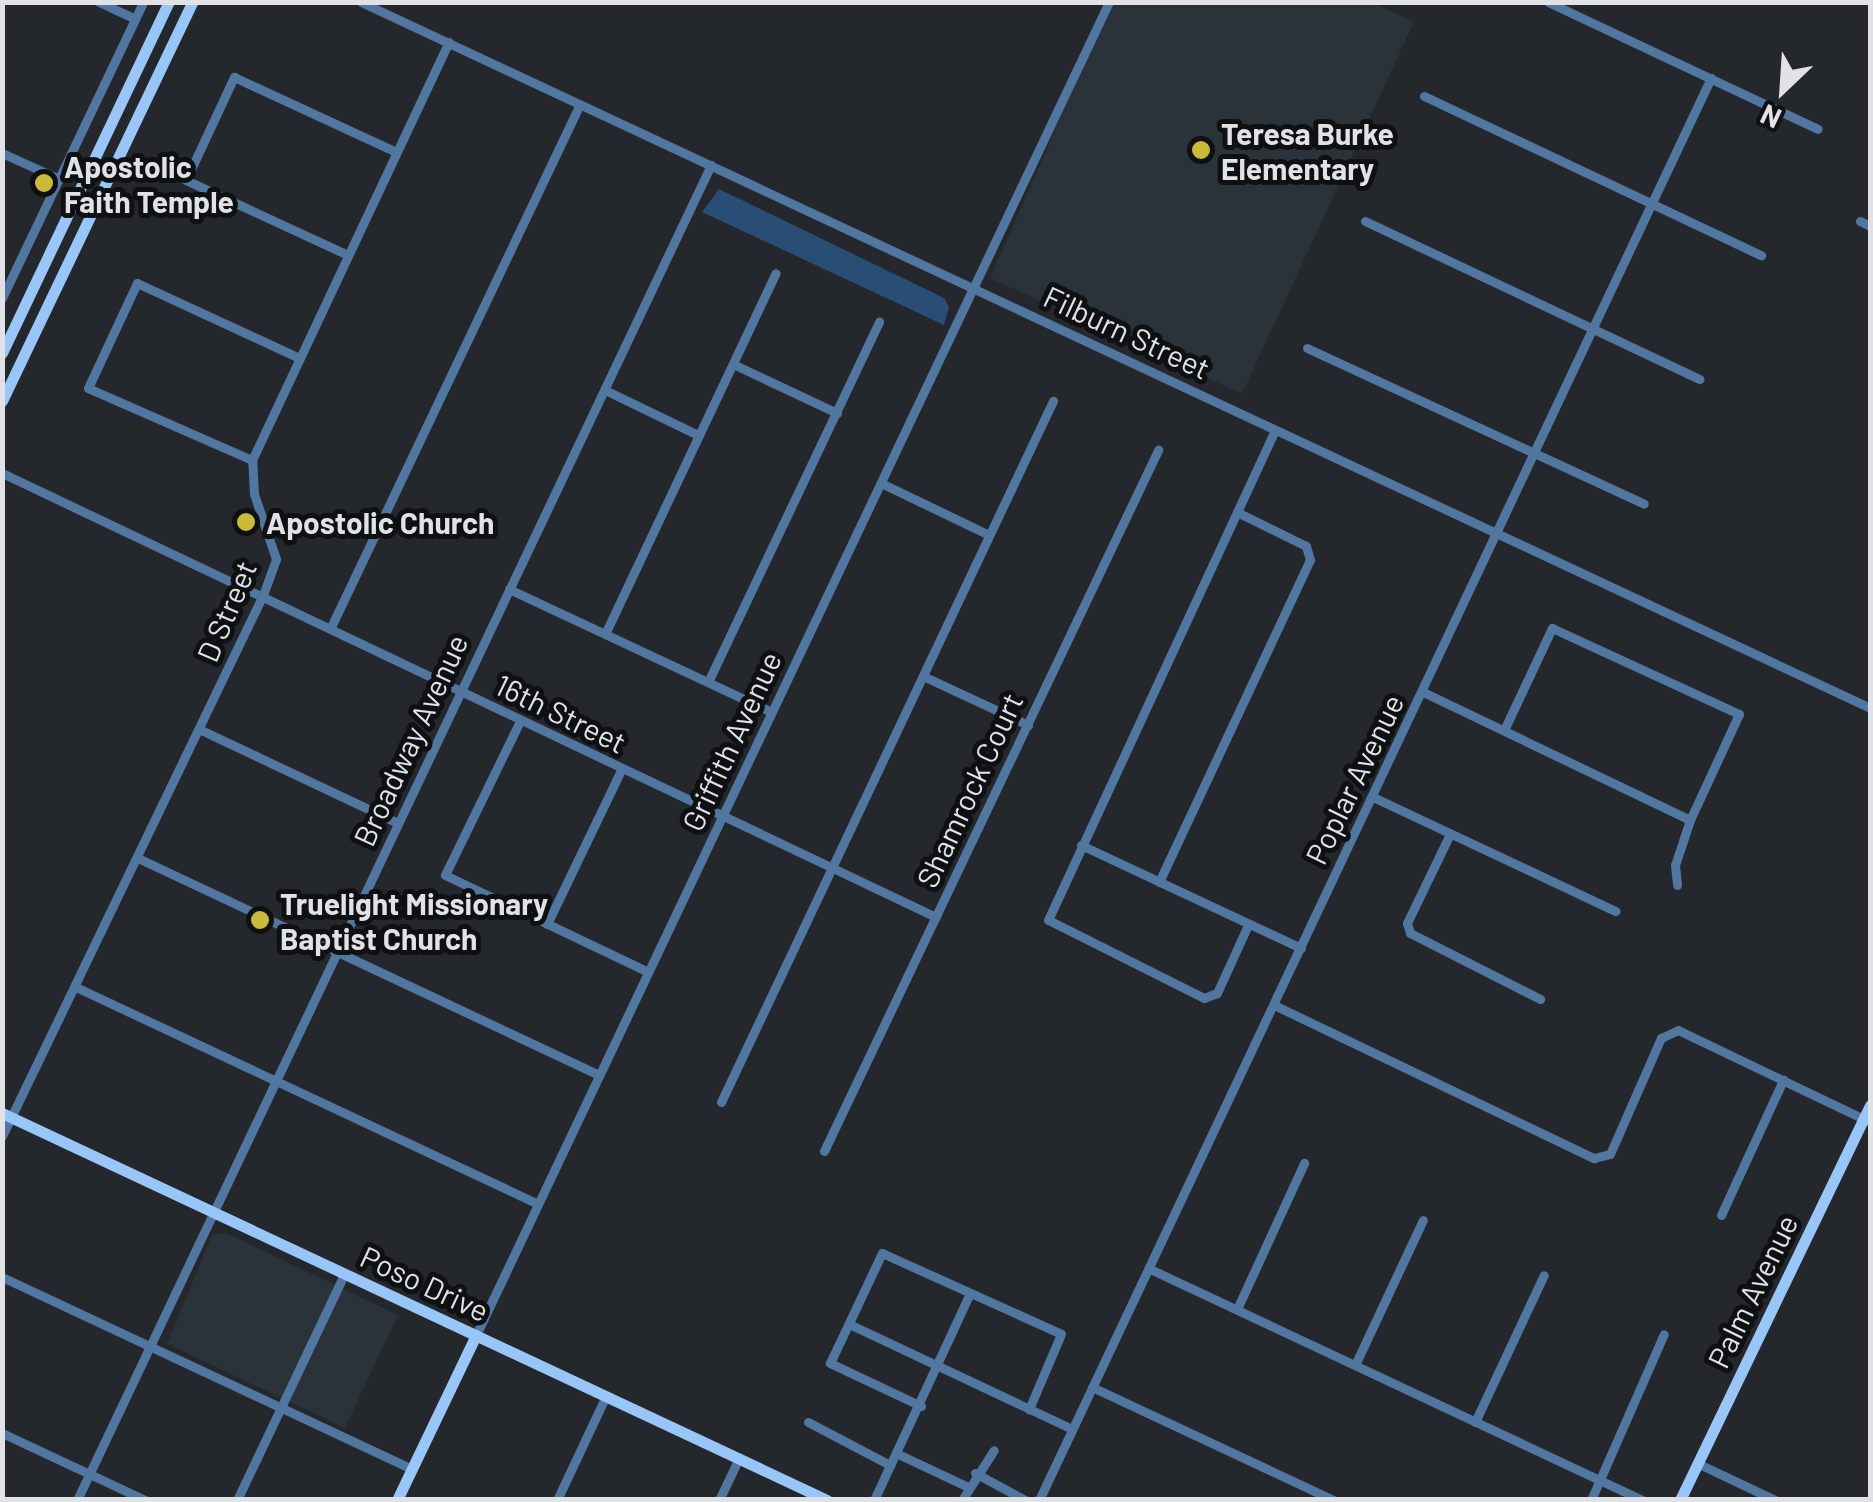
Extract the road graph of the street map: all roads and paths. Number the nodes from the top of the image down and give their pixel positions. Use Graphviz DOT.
graph roads {
  1 [pos="100,2"];
  2 [pos="144,2"];
  3 [pos="169,2"];
  4 [pos="192,2"];
  5 [pos="361,2"];
  6 [pos="1109,2"];
  7 [pos="1548,2"];
  8 [pos="135,20"];
  9 [pos="449,42"];
  10 [pos="1711,78"];
  11 [pos="1424,96"];
  12 [pos="580,104"];
  13 [pos="1818,128"];
  14 [pos="396,152"];
  15 [pos="2,153"];
  16 [pos="711,165"];
  17 [pos="59,180"];
  18 [pos="1652,202"];
  19 [pos="1860,220"];
  20 [pos="1365,221"];
  21 [pos="1870,226"];
  22 [pos="348,255"];
  23 [pos="1762,255"];
  24 [pos="776,273"];
  25 [pos="973,288"];
  26 [pos="2,298"];
  27 [pos="880,322"];
  28 [pos="1593,328"];
  29 [pos="1307,348"];
  30 [pos="2,353"];
  31 [pos="299,358"];
  32 [pos="733,364"];
  33 [pos="1700,379"];
  34 [pos="605,390"];
  35 [pos="2,401"];
  36 [pos="1053,401"];
  37 [pos="837,413"];
  38 [pos="1276,430"];
  39 [pos="698,436"];
  40 [pos="1158,450"];
  41 [pos="1534,454"];
  42 [pos="252,460"];
  43 [pos="2,472"];
  44 [pos="881,484"];
  45 [pos="1644,504"];
  46 [pos="1237,512"];
  47 [pos="1498,534"];
  48 [pos="989,535"];
  49 [pos="509,589"];
  50 [pos="263,595"];
  51 [pos="331,627"];
  52 [pos="605,634"];
  53 [pos="923,676"];
  54 [pos="708,682"];
  55 [pos="460,692"];
  56 [pos="1423,692"];
  57 [pos="1870,708"];
  58 [pos="772,712"];
  59 [pos="520,721"];
  60 [pos="1028,725"];
  61 [pos="201,730"];
  62 [pos="1504,730"];
  63 [pos="621,770"];
  64 [pos="1373,797"];
  65 [pos="724,818"];
  66 [pos="1690,820"];
  67 [pos="398,823"];
  68 [pos="1450,834"];
  69 [pos="1081,845"];
  70 [pos="140,859"];
  71 [pos="830,868"];
  72 [pos="1159,882"];
  73 [pos="1677,886"];
  74 [pos="1615,911"];
  75 [pos="936,918"];
  76 [pos="547,924"];
  77 [pos="1248,924"];
  78 [pos="1301,948"];
  79 [pos="337,952"];
  80 [pos="648,972"];
  81 [pos="78,988"];
  82 [pos="1540,999"];
  83 [pos="1274,1005"];
  84 [pos="599,1075"];
  85 [pos="1783,1080"];
  86 [pos="276,1081"];
  87 [pos="721,1102"];
  88 [pos="1870,1105"];
  89 [pos="8,1115"];
  90 [pos="1867,1120"];
  91 [pos="2,1136"];
  92 [pos="824,1152"];
  93 [pos="1304,1163"];
  94 [pos="538,1204"];
  95 [pos="214,1212"];
  96 [pos="1721,1215"];
  97 [pos="1423,1220"];
  98 [pos="1150,1269"];
  99 [pos="345,1273"];
  100 [pos="2,1276"];
  101 [pos="1544,1276"];
  102 [pos="970,1293"];
  103 [pos="1237,1309"];
  104 [pos="849,1324"];
  105 [pos="1664,1334"];
  106 [pos="476,1335"];
  107 [pos="150,1346"];
  108 [pos="939,1363"];
  109 [pos="1355,1365"];
  110 [pos="1092,1388"];
  111 [pos="606,1396"];
  112 [pos="922,1406"];
  113 [pos="281,1407"];
  114 [pos="1029,1408"];
  115 [pos="808,1422"];
  116 [pos="1476,1422"];
  117 [pos="1072,1429"];
  118 [pos="2,1433"];
  119 [pos="994,1450"];
  120 [pos="898,1454"];
  121 [pos="739,1458"];
  122 [pos="1697,1464"];
  123 [pos="890,1466"];
  124 [pos="412,1469"];
  125 [pos="89,1474"];
  126 [pos="975,1474"];
  127 [pos="1600,1480"];
  128 [pos="968,1487"];
  129 [pos="77,1500"];
  130 [pos="145,1500"];
  131 [pos="237,1500"];
  132 [pos="398,1500"];
  133 [pos="557,1500"];
  134 [pos="719,1500"];
  135 [pos="827,1500"];
  136 [pos="874,1500"];
  137 [pos="962,1500"];
  138 [pos="1025,1500"];
  139 [pos="1040,1500"];
  140 [pos="1333,1500"];
  141 [pos="1591,1500"];
  142 [pos="1642,1500"];
  143 [pos="1680,1500"];
  144 [pos="1775,1500"];
  1 -- 8 [label="street"];
  2 -- 8 [label="street"];
  3 -- 30 [label="main road"];
  4 -- 35 [label="main road"];
  5 -- 9 [label="street, Filburn Street"];
  6 -- 25 [label="street, Griffith Avenue"];
  7 -- 10 [label="street"];
  8 -- 17 [label="street"];
  9 -- 12 [label="street, Filburn Street"];
  9 -- 14 [label="street"];
  10 -- 13 [label="street"];
  10 -- 18 [label="street, Poplar Avenue"];
  11 -- 18 [label="street"];
  12 -- 16 [label="street, Filburn Street"];
  12 -- 51 [label="street"];
  14 -- 22 [label="street"];
  14 -- 22 [label="street"];
  15 -- 17 [label="street"];
  16 -- 25 [label="street, Filburn Street"];
  16 -- 34 [label="street, Broadway Avenue"];
  17 -- 26 [label="street"];
  18 -- 23 [label="street"];
  18 -- 28 [label="street, Poplar Avenue"];
  19 -- 21 [label="street"];
  20 -- 28 [label="street"];
  22 -- 31 [label="street"];
  24 -- 32 [label="street"];
  25 -- 38 [label="street, Filburn Street"];
  25 -- 44 [label="street, Griffith Avenue"];
  27 -- 37 [label="street"];
  28 -- 33 [label="street"];
  28 -- 41 [label="street, Poplar Avenue"];
  29 -- 41 [label="street"];
  31 -- 42 [label="street"];
  31 -- 42 [label="street"];
  32 -- 37 [label="street"];
  32 -- 39 [label="street"];
  34 -- 39 [label="street"];
  34 -- 49 [label="street, Broadway Avenue"];
  36 -- 48 [label="street"];
  37 -- 54 [label="street"];
  38 -- 46 [label="street"];
  38 -- 47 [label="street, Filburn Street"];
  39 -- 52 [label="street"];
  40 -- 60 [label="street, Shamrock Court"];
  41 -- 45 [label="street"];
  41 -- 47 [label="street, Poplar Avenue"];
  42 -- 50 [label="street, D Street"];
  43 -- 50 [label="street, 16th Street"];
  44 -- 48 [label="street"];
  44 -- 58 [label="street, Griffith Avenue"];
  46 -- 69 [label="street"];
  46 -- 72 [label="street"];
  47 -- 56 [label="street, Poplar Avenue"];
  47 -- 57 [label="street, Filburn Street"];
  48 -- 53 [label="street"];
  49 -- 52 [label="street"];
  49 -- 55 [label="street, Broadway Avenue"];
  50 -- 51 [label="street, 16th Street"];
  50 -- 61 [label="street, D Street"];
  51 -- 55 [label="street, 16th Street"];
  52 -- 54 [label="street"];
  53 -- 60 [label="street"];
  53 -- 71 [label="street"];
  54 -- 58 [label="street"];
  55 -- 59 [label="street, 16th Street"];
  55 -- 67 [label="street, Broadway Avenue"];
  56 -- 62 [label="street"];
  56 -- 64 [label="street, Poplar Avenue"];
  58 -- 65 [label="street, Griffith Avenue"];
  59 -- 63 [label="street, 16th Street"];
  59 -- 76 [label="street"];
  60 -- 75 [label="street, Shamrock Court"];
  61 -- 67 [label="street"];
  61 -- 70 [label="street, D Street"];
  62 -- 66 [label="street"];
  62 -- 66 [label="street"];
  63 -- 65 [label="street, 16th Street"];
  63 -- 76 [label="street"];
  64 -- 68 [label="street"];
  64 -- 78 [label="street, Poplar Avenue"];
  65 -- 71 [label="street, 16th Street"];
  65 -- 80 [label="street, Griffith Avenue"];
  66 -- 73 [label="street"];
  67 -- 79 [label="street, Broadway Avenue"];
  68 -- 74 [label="street"];
  68 -- 82 [label="street"];
  69 -- 72 [label="street"];
  69 -- 77 [label="street"];
  70 -- 79 [label="street"];
  70 -- 81 [label="street, D Street"];
  71 -- 75 [label="street, 16th Street"];
  71 -- 87 [label="street"];
  72 -- 77 [label="street"];
  75 -- 92 [label="street, Shamrock Court"];
  76 -- 80 [label="street"];
  77 -- 78 [label="street"];
  78 -- 83 [label="street, Poplar Avenue"];
  79 -- 84 [label="street"];
  79 -- 86 [label="street, Broadway Avenue"];
  80 -- 84 [label="street, Griffith Avenue"];
  81 -- 86 [label="street"];
  81 -- 89 [label="street, D Street"];
  83 -- 85 [label="street"];
  83 -- 98 [label="street, Poplar Avenue"];
  84 -- 94 [label="street, Griffith Avenue"];
  85 -- 90 [label="street"];
  85 -- 96 [label="street"];
  86 -- 94 [label="street"];
  86 -- 95 [label="street, Broadway Avenue"];
  88 -- 90 [label="main road, Palm Avenue"];
  89 -- 91 [label="street, D Street"];
  89 -- 95 [label="main road, Poso Drive"];
  90 -- 122 [label="main road, Palm Avenue"];
  93 -- 103 [label="street"];
  94 -- 106 [label="street, Griffith Avenue"];
  95 -- 99 [label="main road, Poso Drive"];
  95 -- 107 [label="street, Broadway Avenue"];
  97 -- 109 [label="street"];
  98 -- 103 [label="street"];
  98 -- 110 [label="street, Poplar Avenue"];
  99 -- 106 [label="main road, Poso Drive"];
  99 -- 113 [label="street"];
  100 -- 107 [label="street"];
  101 -- 116 [label="street"];
  102 -- 104 [label="street"];
  102 -- 108 [label="street"];
  102 -- 114 [label="street"];
  103 -- 109 [label="street"];
  104 -- 108 [label="street"];
  104 -- 112 [label="street"];
  105 -- 127 [label="street"];
  106 -- 111 [label="main road, Poso Drive"];
  106 -- 124 [label="main road, Griffith Avenue"];
  107 -- 113 [label="street"];
  107 -- 125 [label="street, Broadway Avenue"];
  108 -- 112 [label="street"];
  108 -- 114 [label="street"];
  109 -- 116 [label="street"];
  110 -- 117 [label="street, Poplar Avenue"];
  110 -- 140 [label="street"];
  111 -- 121 [label="main road, Poso Drive"];
  111 -- 133 [label="street"];
  112 -- 120 [label="street"];
  113 -- 124 [label="street"];
  113 -- 131 [label="street"];
  114 -- 117 [label="street"];
  115 -- 123 [label="street"];
  116 -- 127 [label="street"];
  117 -- 139 [label="street, Poplar Avenue"];
  118 -- 125 [label="street"];
  119 -- 126 [label="street"];
  120 -- 123 [label="street"];
  120 -- 128 [label="street"];
  121 -- 134 [label="street"];
  121 -- 135 [label="main road, Poso Drive"];
  122 -- 143 [label="main road, Palm Avenue"];
  122 -- 144 [label="street"];
  123 -- 136 [label="street"];
  124 -- 132 [label="main road, Griffith Avenue"];
  125 -- 129 [label="street, Broadway Avenue"];
  125 -- 130 [label="street"];
  126 -- 128 [label="street"];
  126 -- 138 [label="street"];
  127 -- 141 [label="street"];
  127 -- 142 [label="street"];
  128 -- 137 [label="street"];
}
